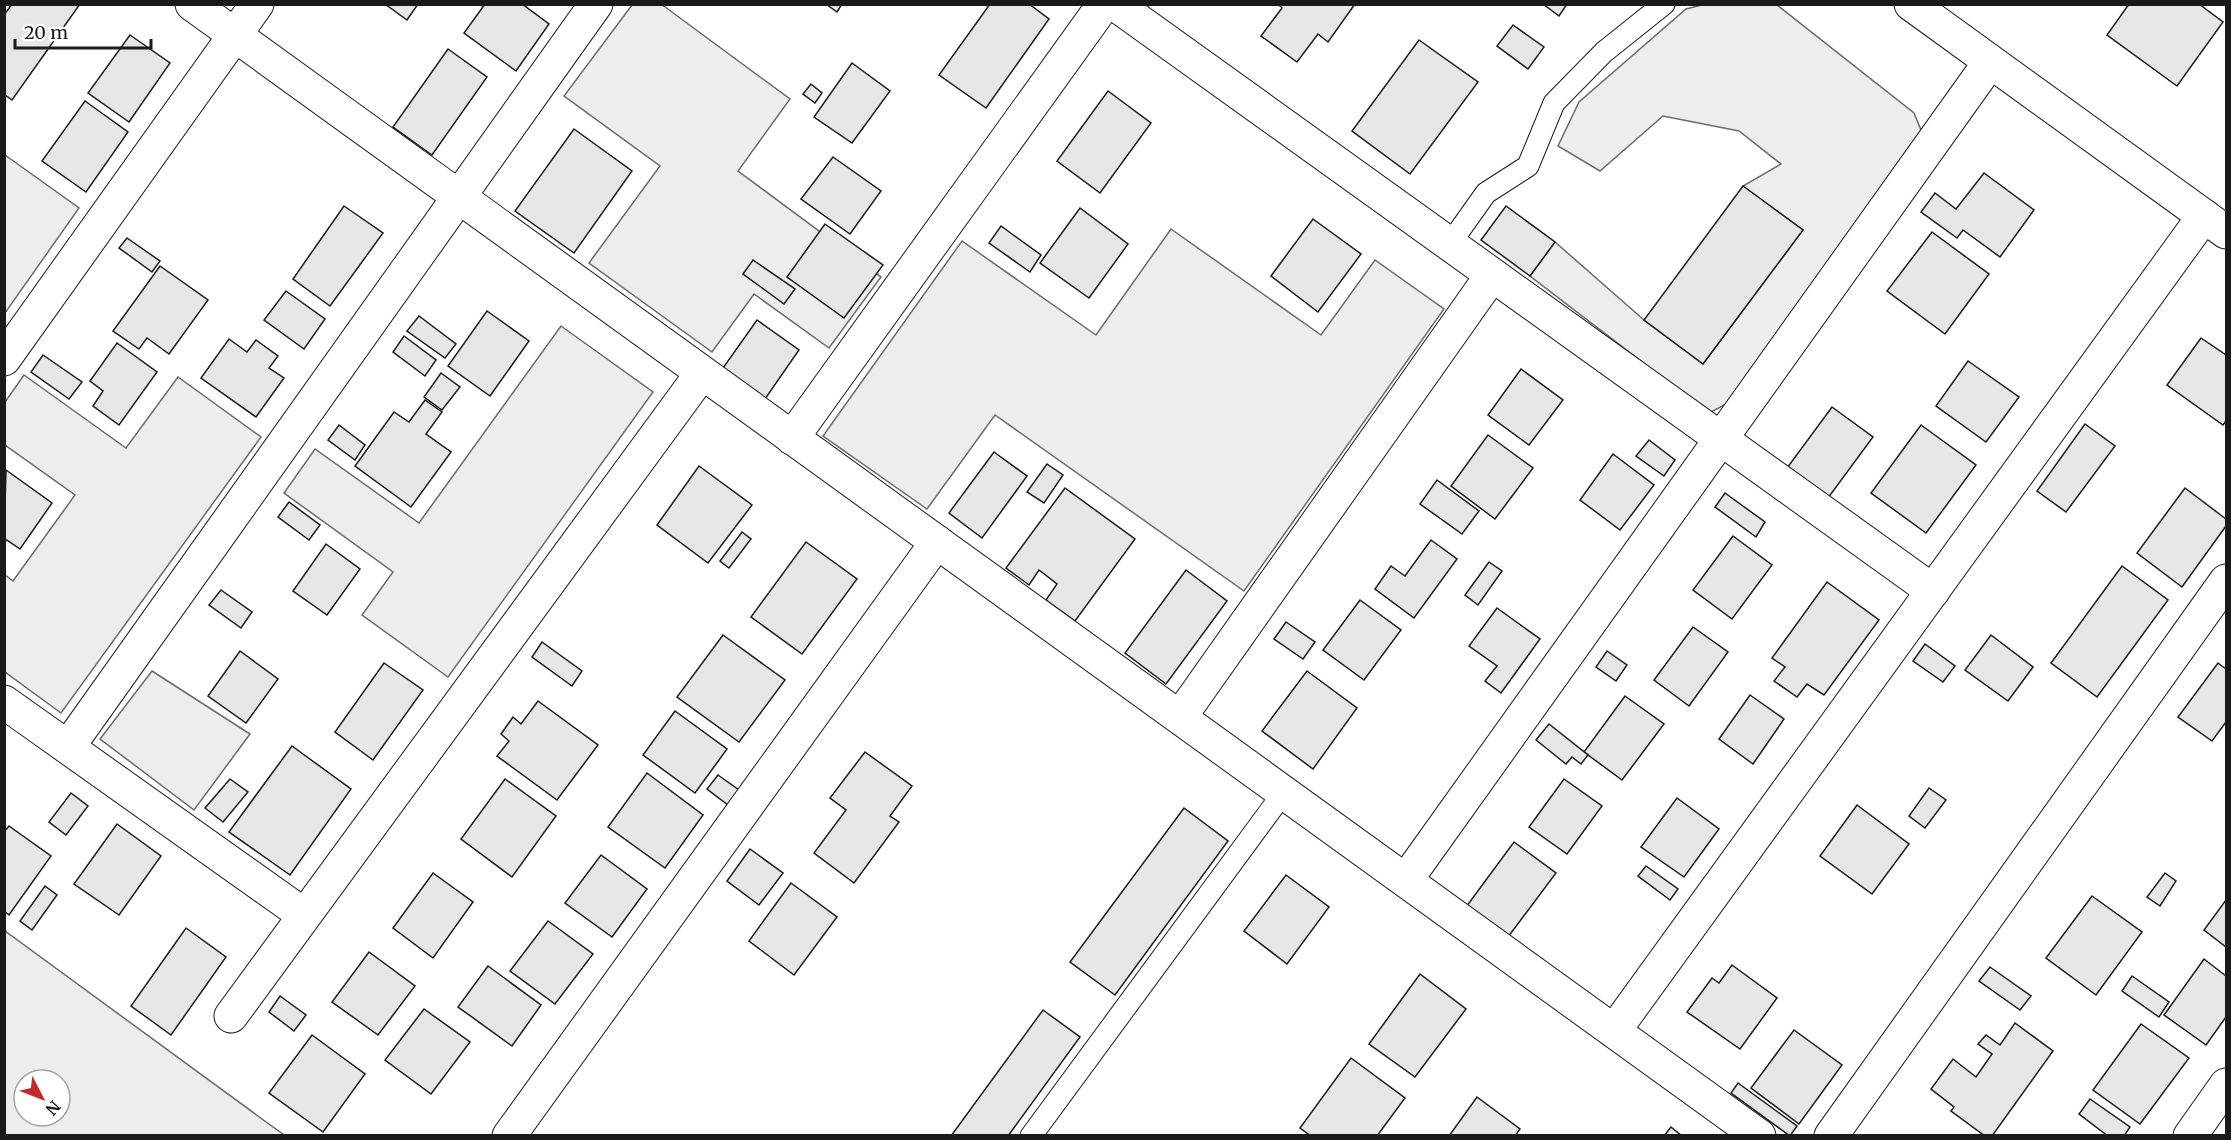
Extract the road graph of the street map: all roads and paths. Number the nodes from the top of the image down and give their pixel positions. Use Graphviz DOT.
graph roads {
  1 [pos="192,4"];
  2 [pos="257,4"];
  3 [pos="596,4"];
  4 [pos="1104,4"];
  5 [pos="1115,4"];
  6 [pos="1664,4"];
  7 [pos="1911,4"];
  8 [pos="235,36"];
  9 [pos="1990,62"];
  10 [pos="458,196"];
  11 [pos="2215,224"];
  12 [pos="1449,244"];
  13 [pos="1492,275"];
  14 [pos="4,359"];
  15 [pos="702,373"];
  16 [pos="792,438"];
  17 [pos="1721,439"];
  18 [pos="937,542"];
  19 [pos="2226,581"];
  20 [pos="1933,591"];
  21 [pos="4,702"];
  22 [pos="1180,717"];
  23 [pos="68,747"];
  24 [pos="1284,792"];
  25 [pos="1406,880"];
  26 [pos="304,915"];
  27 [pos="231,1016"];
  28 [pos="1614,1031"];
  29 [pos="2226,1085"];
  30 [pos="509,1136"];
  31 [pos="1031,1136"];
  32 [pos="1759,1136"];
  33 [pos="1831,1136"];
  34 [pos="2190,1136"];
  1 -- 8 [label="street"];
  2 -- 8 [label="street"];
  3 -- 10 [label="street"];
  4 -- 16 [label="street"];
  5 -- 12 [label="street"];
  6 -- 12 [label="lane"];
  7 -- 9 [label="street"];
  8 -- 10 [label="street"];
  8 -- 14 [label="street"];
  9 -- 11 [label="street"];
  9 -- 17 [label="street"];
  10 -- 15 [label="street"];
  10 -- 23 [label="street"];
  11 -- 20 [label="street"];
  12 -- 13 [label="street"];
  13 -- 17 [label="street"];
  13 -- 22 [label="street"];
  15 -- 16 [label="street"];
  15 -- 26 [label="street"];
  16 -- 18 [label="street"];
  17 -- 20 [label="street"];
  17 -- 25 [label="street"];
  18 -- 22 [label="street"];
  18 -- 30 [label="street"];
  19 -- 33 [label="street"];
  20 -- 28 [label="street"];
  21 -- 23 [label="street"];
  22 -- 24 [label="street"];
  23 -- 26 [label="street"];
  24 -- 25 [label="street"];
  24 -- 31 [label="lane"];
  25 -- 28 [label="street"];
  26 -- 27 [label="street"];
  28 -- 32 [label="street"];
  29 -- 34 [label="street"];
}
